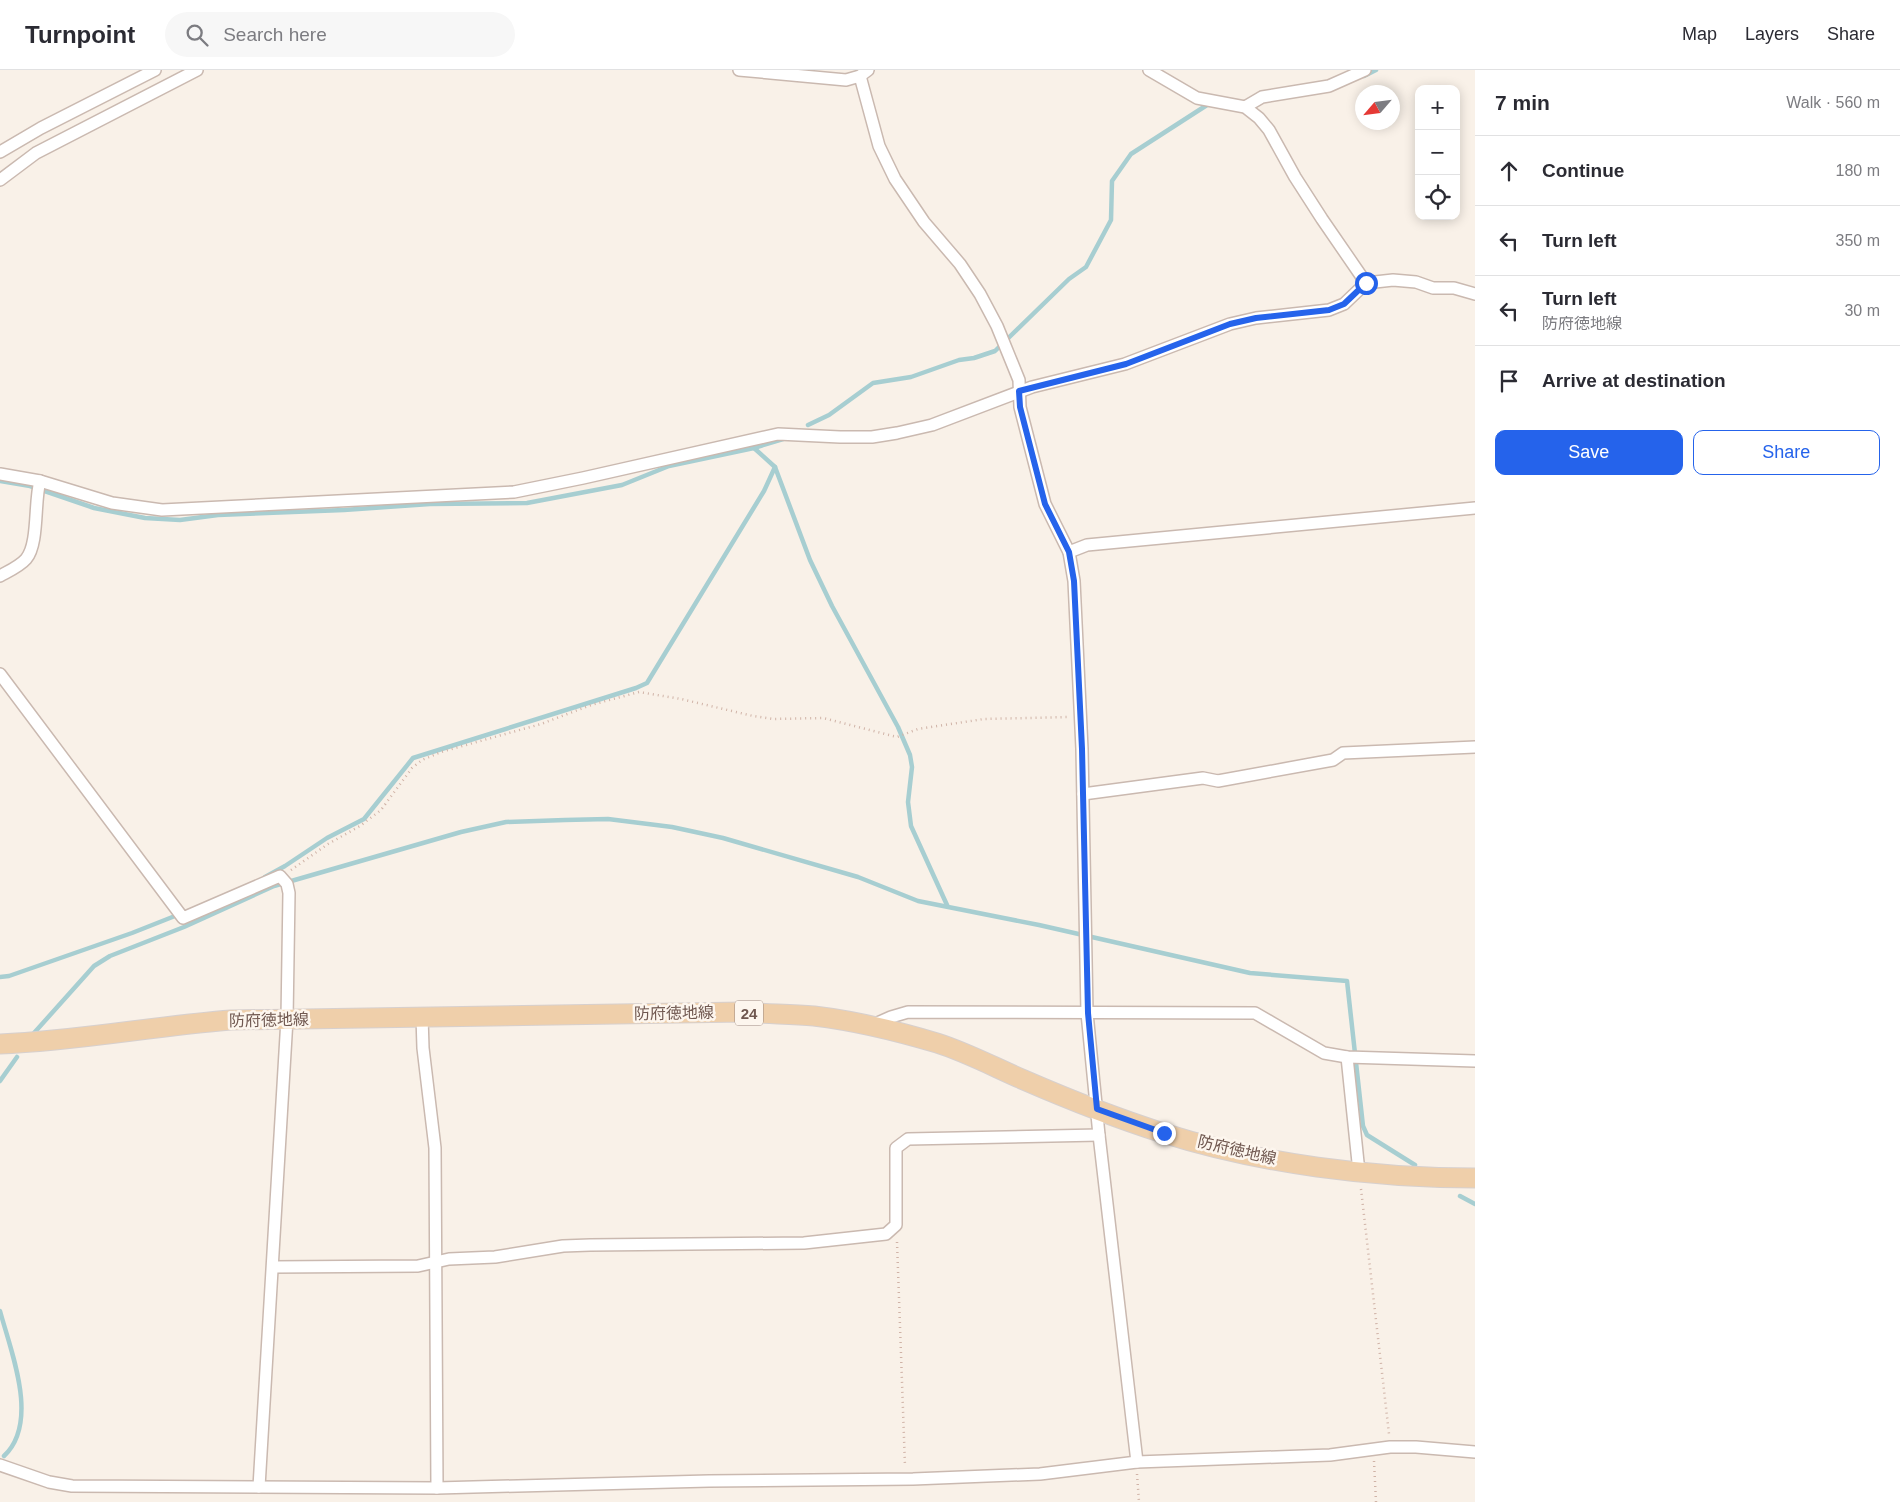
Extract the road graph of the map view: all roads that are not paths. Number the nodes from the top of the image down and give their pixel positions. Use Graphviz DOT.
graph roads {
  1 [pos="155,70"];
  2 [pos="197,70"];
  3 [pos="739,70"];
  4 [pos="1149,70"];
  5 [pos="1365,70"];
  6 [pos="864,73"];
  7 [pos="1245,107"];
  8 [pos="0,152"];
  9 [pos="3,176"];
  10 [pos="1366,283"];
  11 [pos="1475,294"];
  12 [pos="1019,391"];
  13 [pos="0,474"];
  14 [pos="38,487"];
  15 [pos="1475,508"];
  16 [pos="1069,552"];
  17 [pos="0,576"];
  18 [pos="0,674"];
  19 [pos="1475,747"];
  20 [pos="1083,794"];
  21 [pos="1088,1013"];
  22 [pos="422,1016"];
  23 [pos="287,1019"];
  24 [pos="872,1026"];
  25 [pos="0,1044"];
  26 [pos="1347,1057"];
  27 [pos="1475,1060"];
  28 [pos="1097,1109"];
  29 [pos="1098,1135"];
  30 [pos="1359,1172"];
  31 [pos="1475,1178"];
  32 [pos="436,1263"];
  33 [pos="273,1267"];
  34 [pos="1475,1452"];
  35 [pos="1137,1462"];
  36 [pos="0,1465"];
  37 [pos="259,1487"];
  38 [pos="437,1488"];
  1 -- 8 [label="street"];
  2 -- 9 [label="street"];
  3 -- 6 [label="street"];
  4 -- 7 [label="street"];
  5 -- 7 [label="street"];
  6 -- 12 [label="street"];
  7 -- 10 [label="street"];
  10 -- 11 [label="street"];
  10 -- 12 [label="street"];
  12 -- 14 [label="street"];
  12 -- 16 [label="street"];
  13 -- 14 [label="street"];
  14 -- 17 [label="street"];
  15 -- 16 [label="street"];
  16 -- 20 [label="street"];
  18 -- 23 [label="street"];
  19 -- 20 [label="street"];
  20 -- 21 [label="street"];
  21 -- 24 [label="street"];
  21 -- 26 [label="street"];
  21 -- 28 [label="street"];
  22 -- 23 [label="main road, 防府徳地線 / 24"];
  22 -- 24 [label="main road, 防府徳地線 / 24"];
  22 -- 32 [label="street"];
  23 -- 25 [label="main road, 防府徳地線 / 24"];
  23 -- 33 [label="street"];
  24 -- 28 [label="main road, 防府徳地線 / 24"];
  26 -- 27 [label="street"];
  26 -- 30 [label="street"];
  28 -- 29 [label="street"];
  28 -- 30 [label="main road, 防府徳地線 / 24"];
  29 -- 32 [label="street"];
  29 -- 35 [label="street"];
  30 -- 31 [label="main road, 防府徳地線 / 24"];
  32 -- 33 [label="street"];
  32 -- 38 [label="street"];
  33 -- 37 [label="street"];
  34 -- 35 [label="street"];
  35 -- 38 [label="street"];
  36 -- 37 [label="street"];
  37 -- 38 [label="street"];
}
